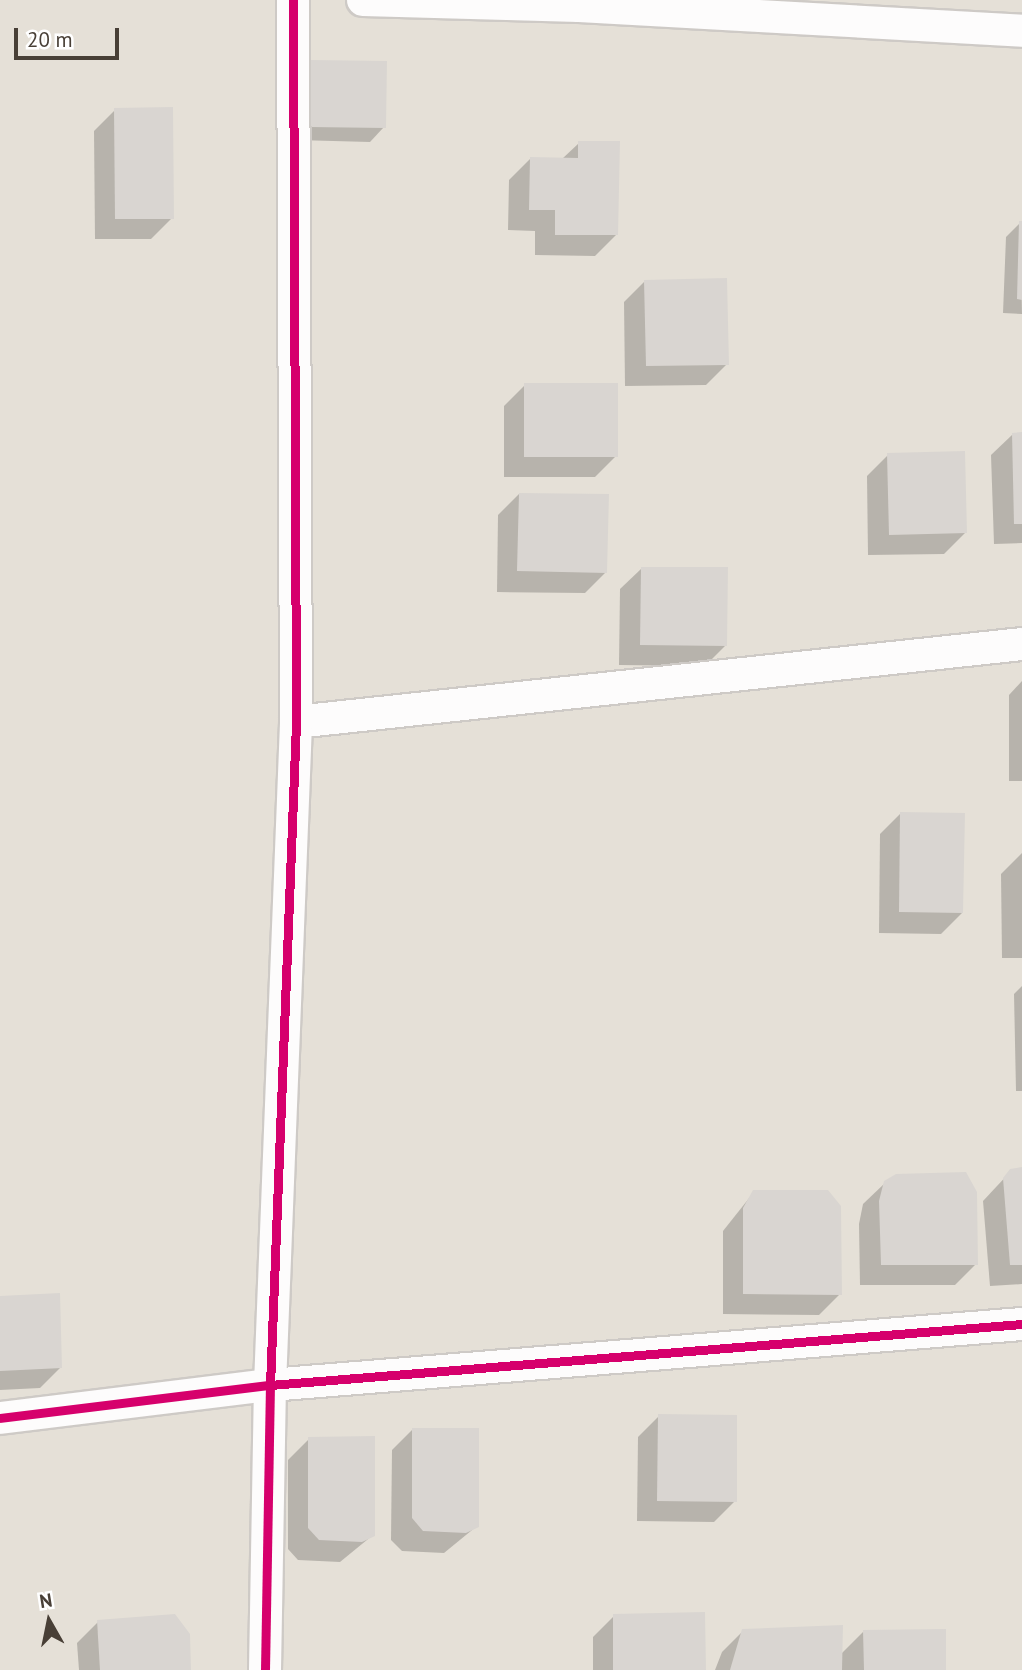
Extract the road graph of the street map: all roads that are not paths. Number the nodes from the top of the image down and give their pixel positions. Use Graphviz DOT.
graph roads {
  1 [pos="293,0"];
  2 [pos="363,0"];
  3 [pos="1022,31"];
  4 [pos="1022,644"];
  5 [pos="296,722"];
  6 [pos="1022,1324"];
  7 [pos="270,1385"];
  8 [pos="0,1418"];
  9 [pos="265,1670"];
  1 -- 5 [label="street"];
  2 -- 3 [label="street"];
  4 -- 5 [label="street"];
  5 -- 7 [label="street"];
  6 -- 7 [label="street"];
  7 -- 8 [label="street"];
  7 -- 9 [label="street"];
}
